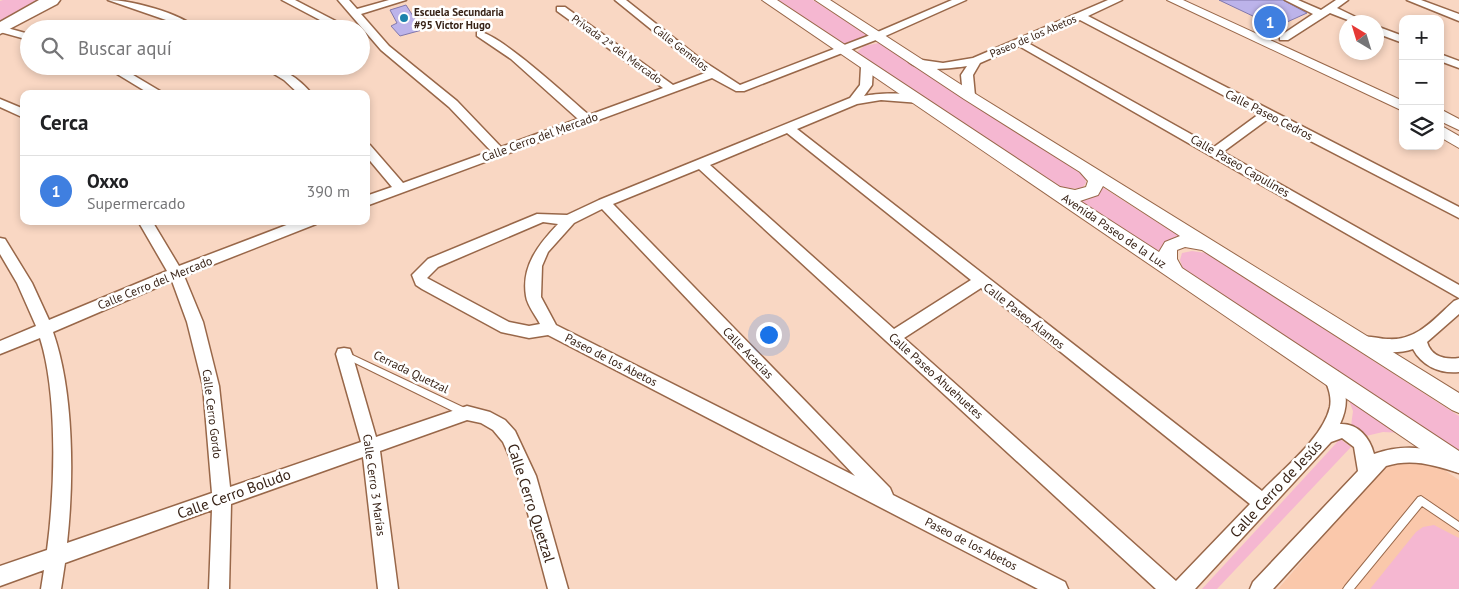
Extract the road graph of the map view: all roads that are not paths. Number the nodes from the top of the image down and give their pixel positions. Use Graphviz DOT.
graph roads {
  1 [pos="52,0"];
  2 [pos="113,0"];
  3 [pos="287,0"];
  4 [pos="343,0"];
  5 [pos="401,0"];
  6 [pos="620,0"];
  7 [pos="768,0"];
  8 [pos="821,0"];
  9 [pos="958,0"];
  10 [pos="1117,0"];
  11 [pos="1173,0"];
  12 [pos="1200,0"];
  13 [pos="1290,0"];
  14 [pos="1343,0"];
  15 [pos="1412,0"];
  16 [pos="561,9"];
  17 [pos="1325,11"];
  18 [pos="354,13"];
  19 [pos="1339,15"];
  20 [pos="1080,16"];
  21 [pos="1459,18"];
  22 [pos="174,20"];
  23 [pos="328,20"];
  24 [pos="360,20"];
  25 [pos="0,30"];
  26 [pos="370,31"];
  27 [pos="1384,32"];
  28 [pos="480,34"];
  29 [pos="20,35"];
  30 [pos="877,36"];
  31 [pos="1284,38"];
  32 [pos="1399,38"];
  33 [pos="370,40"];
  34 [pos="1019,42"];
  35 [pos="385,48"];
  36 [pos="842,50"];
  37 [pos="1444,58"];
  38 [pos="976,60"];
  39 [pos="915,62"];
  40 [pos="1459,65"];
  41 [pos="868,67"];
  42 [pos="713,74"];
  43 [pos="125,75"];
  44 [pos="282,75"];
  45 [pos="672,89"];
  46 [pos="152,90"];
  47 [pos="302,90"];
  48 [pos="1399,91"];
  49 [pos="969,96"];
  50 [pos="916,100"];
  51 [pos="854,101"];
  52 [pos="0,103"];
  53 [pos="1399,106"];
  54 [pos="20,112"];
  55 [pos="1267,114"];
  56 [pos="1444,116"];
  57 [pos="587,120"];
  58 [pos="1459,125"];
  59 [pos="788,127"];
  60 [pos="1444,133"];
  61 [pos="1459,143"];
  62 [pos="499,152"];
  63 [pos="1215,152"];
  64 [pos="370,153"];
  65 [pos="700,163"];
  66 [pos="1086,168"];
  67 [pos="400,188"];
  68 [pos="1052,190"];
  69 [pos="370,199"];
  70 [pos="604,204"];
  71 [pos="1459,213"];
  72 [pos="569,220"];
  73 [pos="147,225"];
  74 [pos="289,225"];
  75 [pos="0,243"];
  76 [pos="1208,246"];
  77 [pos="1175,272"];
  78 [pos="176,273"];
  79 [pos="980,281"];
  80 [pos="1459,292"];
  81 [pos="1459,305"];
  82 [pos="43,328"];
  83 [pos="550,328"];
  84 [pos="893,337"];
  85 [pos="1419,341"];
  86 [pos="1362,342"];
  87 [pos="0,348"];
  88 [pos="344,354"];
  89 [pos="1459,365"];
  90 [pos="1459,370"];
  91 [pos="1459,375"];
  92 [pos="1332,376"];
  93 [pos="1459,404"];
  94 [pos="468,413"];
  95 [pos="1325,437"];
  96 [pos="370,445"];
  97 [pos="1459,464"];
  98 [pos="1367,472"];
  99 [pos="222,498"];
  100 [pos="893,503"];
  101 [pos="1263,503"];
  102 [pos="1459,527"];
  103 [pos="57,557"];
  104 [pos="0,576"];
  105 [pos="51,589"];
  106 [pos="219,589"];
  107 [pos="388,589"];
  108 [pos="558,589"];
  109 [pos="1058,589"];
  110 [pos="1171,589"];
  111 [pos="1182,589"];
  112 [pos="1260,589"];
  113 [pos="1348,589"];
  1 -- 25 [label="main road"];
  2 -- 22 [label="street"];
  3 -- 23 [label="street"];
  4 -- 18 [label="street"];
  5 -- 18 [label="street"];
  6 -- 42 [label="street, Calle Gemelos"];
  7 -- 36 [label="street, Avenida Paseo de la Luz"];
  8 -- 30 [label="street"];
  9 -- 30 [label="street"];
  10 -- 20 [label="street, Paseo de los Abetos"];
  11 -- 53 [label="street"];
  12 -- 31 [label="street"];
  13 -- 17 [label="street"];
  14 -- 17 [label="street"];
  15 -- 21 [label="street"];
  16 -- 45 [label="street, Privada 2ª del Mercado"];
  17 -- 19 [label="street"];
  17 -- 31 [label="street"];
  18 -- 24 [label="street"];
  20 -- 34 [label="street, Paseo de los Abetos"];
  20 -- 55 [label="street, Calle Paseo Cedros"];
  25 -- 29 [label="street"];
  26 -- 35 [label="street"];
  27 -- 32 [label="street"];
  28 -- 57 [label="street"];
  30 -- 36 [label="street"];
  30 -- 39 [label="street"];
  31 -- 48 [label="street"];
  33 -- 35 [label="street"];
  34 -- 38 [label="street, Paseo de los Abetos"];
  34 -- 63 [label="street, Calle Paseo Capulines"];
  35 -- 62 [label="street"];
  36 -- 41 [label="street, Avenida Paseo de la Luz"];
  36 -- 42 [label="street, Calle Gemelos"];
  37 -- 40 [label="street"];
  38 -- 39 [label="street, Paseo de los Abetos"];
  38 -- 49 [label="street, Paseo de los Abetos"];
  39 -- 49 [label="street"];
  41 -- 50 [label="street, Avenida Paseo de la Luz"];
  41 -- 51 [label="street"];
  42 -- 45 [label="street, Calle Cerro del Mercado"];
  43 -- 46 [label="street"];
  44 -- 47 [label="street"];
  45 -- 57 [label="street, Calle Cerro del Mercado"];
  49 -- 66 [label="street"];
  50 -- 51 [label="street, Paseo de los Abetos"];
  50 -- 68 [label="street, Avenida Paseo de la Luz"];
  51 -- 59 [label="street, Paseo de los Abetos"];
  52 -- 54 [label="street"];
  55 -- 63 [label="street"];
  55 -- 71 [label="street, Calle Paseo Cedros"];
  56 -- 58 [label="street"];
  57 -- 62 [label="street, Calle Cerro del Mercado"];
  59 -- 65 [label="street, Paseo de los Abetos"];
  59 -- 79 [label="street, Calle Paseo Álamos"];
  60 -- 61 [label="street"];
  62 -- 67 [label="street, Calle Cerro del Mercado"];
  63 -- 80 [label="street, Calle Paseo Capulines"];
  64 -- 67 [label="street"];
  65 -- 70 [label="street, Paseo de los Abetos"];
  65 -- 84 [label="street, Calle Paseo Ahuehuetes"];
  66 -- 68 [label="street"];
  66 -- 76 [label="street"];
  67 -- 69 [label="street, Calle Cerro del Mercado"];
  68 -- 77 [label="street, Avenida Paseo de la Luz"];
  70 -- 72 [label="street, Paseo de los Abetos"];
  70 -- 100 [label="street, Calle Acacias"];
  72 -- 83 [label="street, Paseo de los Abetos"];
  72 -- 83 [label="street"];
  73 -- 78 [label="street, Calle Cerro Gordo"];
  74 -- 78 [label="street, Calle Cerro del Mercado"];
  75 -- 82 [label="street"];
  76 -- 77 [label="street"];
  76 -- 86 [label="street"];
  77 -- 92 [label="street, Avenida Paseo de la Luz"];
  78 -- 82 [label="street, Calle Cerro del Mercado"];
  78 -- 99 [label="street, Calle Cerro Gordo"];
  79 -- 84 [label="street"];
  79 -- 101 [label="street, Calle Paseo Álamos"];
  81 -- 85 [label="street"];
  82 -- 87 [label="street, Calle Cerro del Mercado"];
  82 -- 103 [label="street"];
  83 -- 100 [label="street, Paseo de los Abetos"];
  84 -- 110 [label="street, Calle Paseo Ahuehuetes"];
  85 -- 86 [label="street"];
  85 -- 89 [label="street"];
  86 -- 93 [label="street"];
  88 -- 94 [label="lane, Cerrada Quetzal"];
  88 -- 96 [label="street, Calle Cerro 3 Marías"];
  90 -- 91 [label="street"];
  92 -- 95 [label="street, Calle Cerro de Jesús"];
  92 -- 97 [label="street, Avenida Paseo de la Luz"];
  94 -- 96 [label="street, Calle Cerro Boludo"];
  94 -- 108 [label="street, Calle Cerro Quetzal"];
  95 -- 98 [label="street"];
  95 -- 101 [label="street, Calle Cerro de Jesús"];
  96 -- 99 [label="street, Calle Cerro Boludo"];
  96 -- 107 [label="street, Calle Cerro 3 Marías"];
  97 -- 98 [label="street"];
  98 -- 112 [label="street"];
  99 -- 103 [label="street, Calle Cerro Boludo"];
  99 -- 106 [label="street, Calle Cerro Gordo"];
  100 -- 109 [label="street, Paseo de los Abetos"];
  101 -- 111 [label="street, Calle Cerro de Jesús"];
  102 -- 113 [label="lane"];
  103 -- 104 [label="street, Calle Cerro Boludo"];
  103 -- 105 [label="street"];
}
